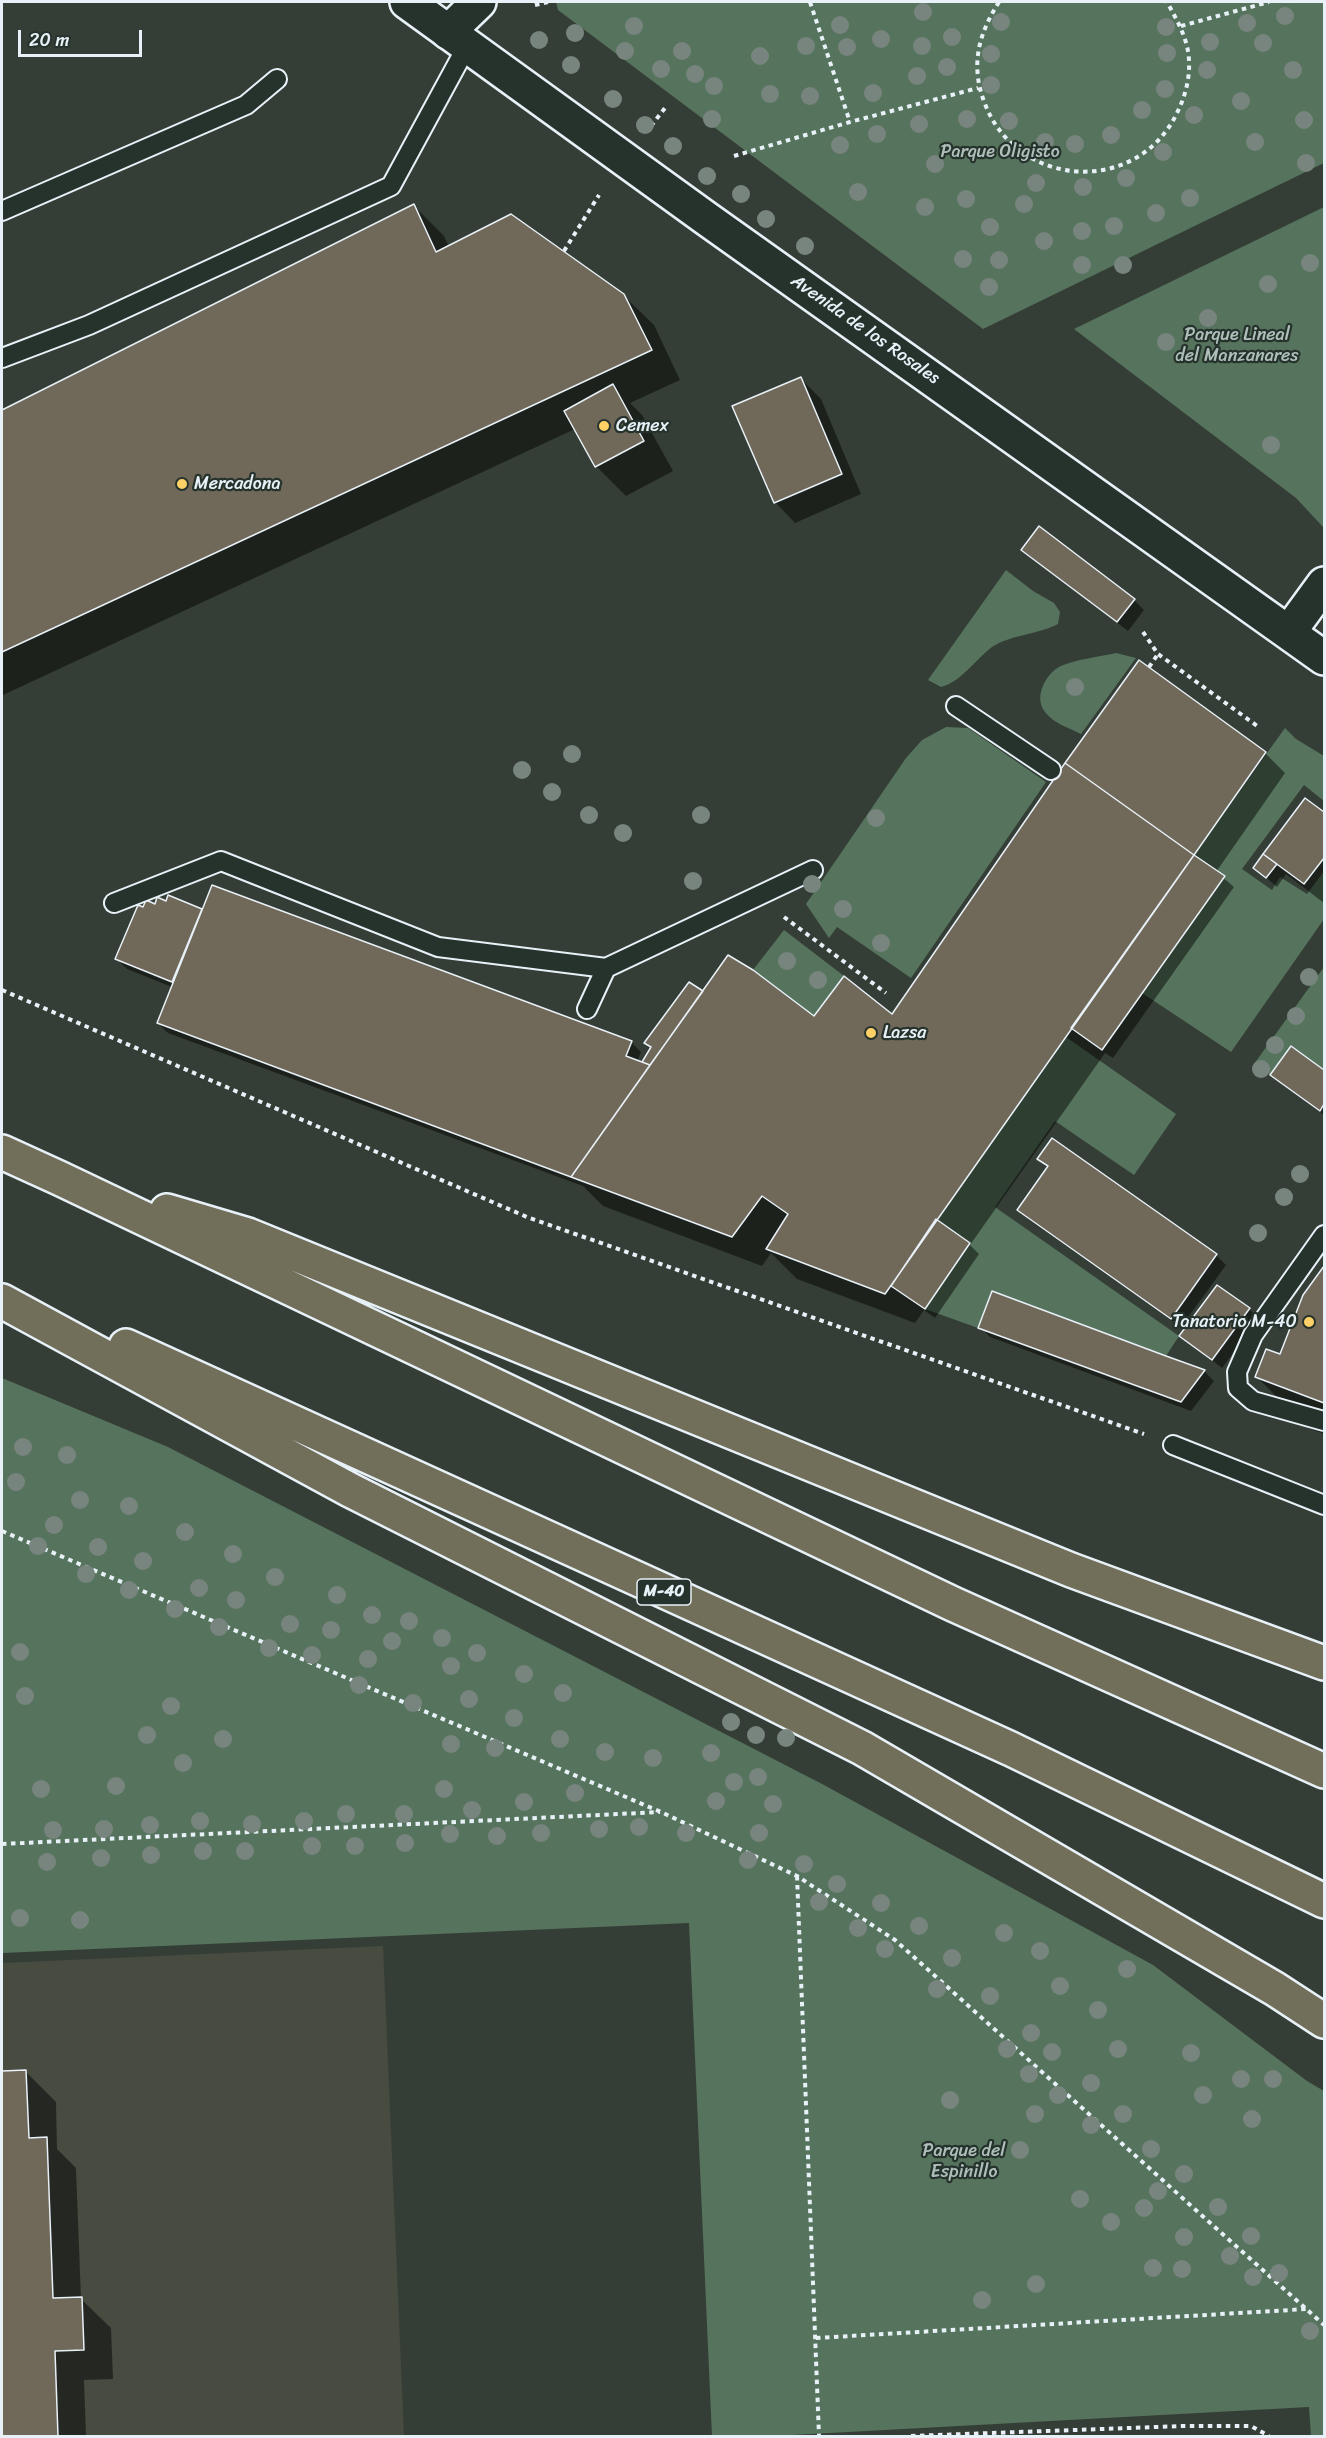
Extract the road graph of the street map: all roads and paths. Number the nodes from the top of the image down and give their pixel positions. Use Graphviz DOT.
graph roads {
  1 [pos="407,2"];
  2 [pos="479,2"];
  3 [pos="548,2"];
  4 [pos="810,2"];
  5 [pos="999,2"];
  6 [pos="1167,2"];
  7 [pos="1269,2"];
  8 [pos="535,5"];
  9 [pos="1181,26"];
  10 [pos="457,39"];
  11 [pos="278,79"];
  12 [pos="978,88"];
  13 [pos="665,108"];
  14 [pos="850,122"];
  15 [pos="651,126"];
  16 [pos="734,156"];
  17 [pos="599,195"];
  18 [pos="2,211"];
  19 [pos="564,251"];
  20 [pos="2,358"];
  21 [pos="1324,584"];
  22 [pos="1143,632"];
  23 [pos="1289,632"];
  24 [pos="1158,654"];
  25 [pos="1324,658"];
  26 [pos="1149,667"];
  27 [pos="956,706"];
  28 [pos="1260,729"];
  29 [pos="1051,770"];
  30 [pos="813,870"];
  31 [pos="114,903"];
  32 [pos="781,915"];
  33 [pos="606,968"];
  34 [pos="2,990"];
  35 [pos="886,993"];
  36 [pos="587,1009"];
  37 [pos="2,1152"];
  38 [pos="59,1178"];
  39 [pos="1324,1235"];
  40 [pos="2,1289"];
  41 [pos="2,1300"];
  42 [pos="1324,1421"];
  43 [pos="1173,1445"];
  44 [pos="1324,1505"];
  45 [pos="2,1531"];
  46 [pos="1324,1663"];
  47 [pos="1324,1771"];
  48 [pos="661,1812"];
  49 [pos="2,1844"];
  50 [pos="796,1876"];
  51 [pos="1324,1901"];
  52 [pos="1324,2021"];
  53 [pos="1308,2309"];
  54 [pos="1324,2325"];
  55 [pos="816,2338"];
  56 [pos="819,2436"];
  57 [pos="911,2436"];
  58 [pos="1269,2436"];
  1 -- 10 [label="main road, Avenida de los Rosales"];
  2 -- 10 [label="main road"];
  3 -- 8 [label="path"];
  4 -- 14 [label="path"];
  5 -- 12 [label="path"];
  6 -- 9 [label="path"];
  7 -- 9 [label="path"];
  9 -- 12 [label="path"];
  10 -- 20 [label="lane"];
  10 -- 23 [label="main road, Avenida de los Rosales"];
  11 -- 18 [label="lane"];
  12 -- 14 [label="path"];
  13 -- 15 [label="path"];
  14 -- 16 [label="path"];
  17 -- 19 [label="path"];
  21 -- 23 [label="main road"];
  22 -- 24 [label="path"];
  23 -- 25 [label="main road, Avenida de los Rosales"];
  24 -- 26 [label="path"];
  24 -- 28 [label="path"];
  27 -- 29 [label="lane"];
  30 -- 33 [label="lane"];
  31 -- 33 [label="lane"];
  32 -- 35 [label="path"];
  33 -- 36 [label="lane"];
  34 -- 43 [label="path"];
  37 -- 38 [label="highway"];
  38 -- 46 [label="highway"];
  38 -- 47 [label="highway"];
  39 -- 42 [label="lane"];
  40 -- 51 [label="highway, M-40"];
  41 -- 52 [label="highway"];
  43 -- 44 [label="lane"];
  45 -- 48 [label="path"];
  48 -- 49 [label="path"];
  48 -- 50 [label="path"];
  50 -- 53 [label="path"];
  50 -- 55 [label="path"];
  53 -- 54 [label="path"];
  53 -- 55 [label="path"];
  55 -- 56 [label="path"];
  57 -- 58 [label="path"];
}
